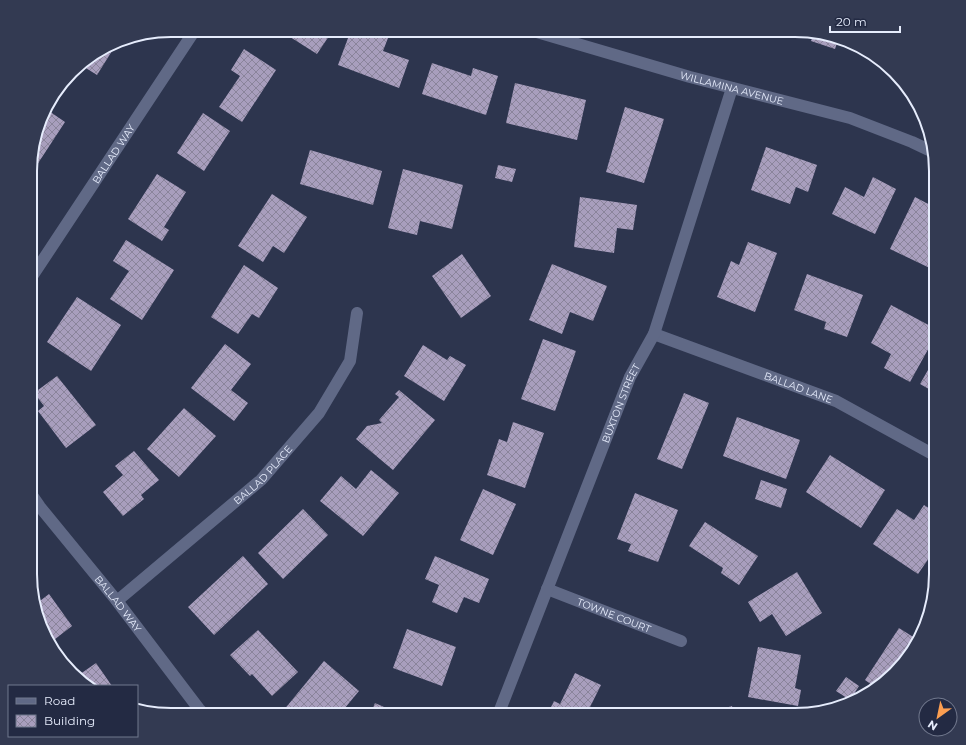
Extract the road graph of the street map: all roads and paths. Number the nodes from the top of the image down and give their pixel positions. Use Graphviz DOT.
graph roads {
  1 [pos="190,37"];
  2 [pos="554,37"];
  3 [pos="732,88"];
  4 [pos="927,149"];
  5 [pos="37,269"];
  6 [pos="357,313"];
  7 [pos="654,334"];
  8 [pos="929,452"];
  9 [pos="37,512"];
  10 [pos="547,589"];
  11 [pos="117,601"];
  12 [pos="681,641"];
  13 [pos="198,708"];
  14 [pos="501,708"];
  1 -- 5 [label="street, BALLAD WAY"];
  2 -- 3 [label="street, WILLAMINA AVENUE"];
  3 -- 4 [label="street, WILLAMINA AVENUE"];
  3 -- 7 [label="street, BUXTON STREET"];
  6 -- 11 [label="street, BALLAD PLACE"];
  7 -- 8 [label="street, BALLAD LANE"];
  7 -- 10 [label="street, BUXTON STREET"];
  9 -- 11 [label="street, BALLAD WAY"];
  10 -- 12 [label="street, TOWNE COURT"];
  10 -- 14 [label="street, BUXTON STREET"];
  11 -- 13 [label="street, BALLAD WAY"];
}
